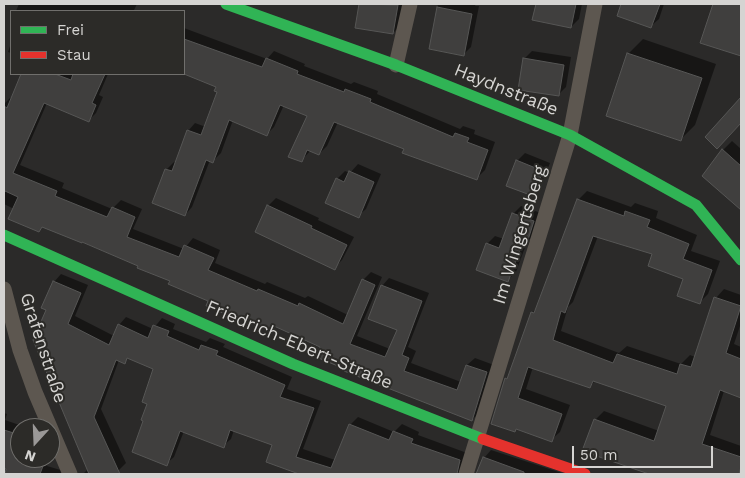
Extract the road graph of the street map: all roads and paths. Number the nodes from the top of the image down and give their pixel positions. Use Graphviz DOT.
graph roads {
  1 [pos="226,4"];
  2 [pos="410,4"];
  3 [pos="595,4"];
  4 [pos="250,8"];
  5 [pos="396,65"];
  6 [pos="570,135"];
  7 [pos="4,235"];
  8 [pos="741,260"];
  9 [pos="4,289"];
  10 [pos="478,437"];
  11 [pos="70,474"];
  12 [pos="466,474"];
  13 [pos="585,474"];
  1 -- 4 [label="street, Haydnstraße"];
  2 -- 5 [label="street"];
  3 -- 6 [label="street, Im Wingertsberg"];
  4 -- 5 [label="street, Haydnstraße"];
  5 -- 6 [label="street, Haydnstraße"];
  6 -- 8 [label="street, Haydnstraße"];
  6 -- 10 [label="street, Im Wingertsberg"];
  7 -- 10 [label="street, Friedrich-Ebert-Straße"];
  9 -- 11 [label="street, Grafenstraße"];
  10 -- 12 [label="street, Im Wingertsberg"];
  10 -- 13 [label="street, Friedrich-Ebert-Straße"];
}
